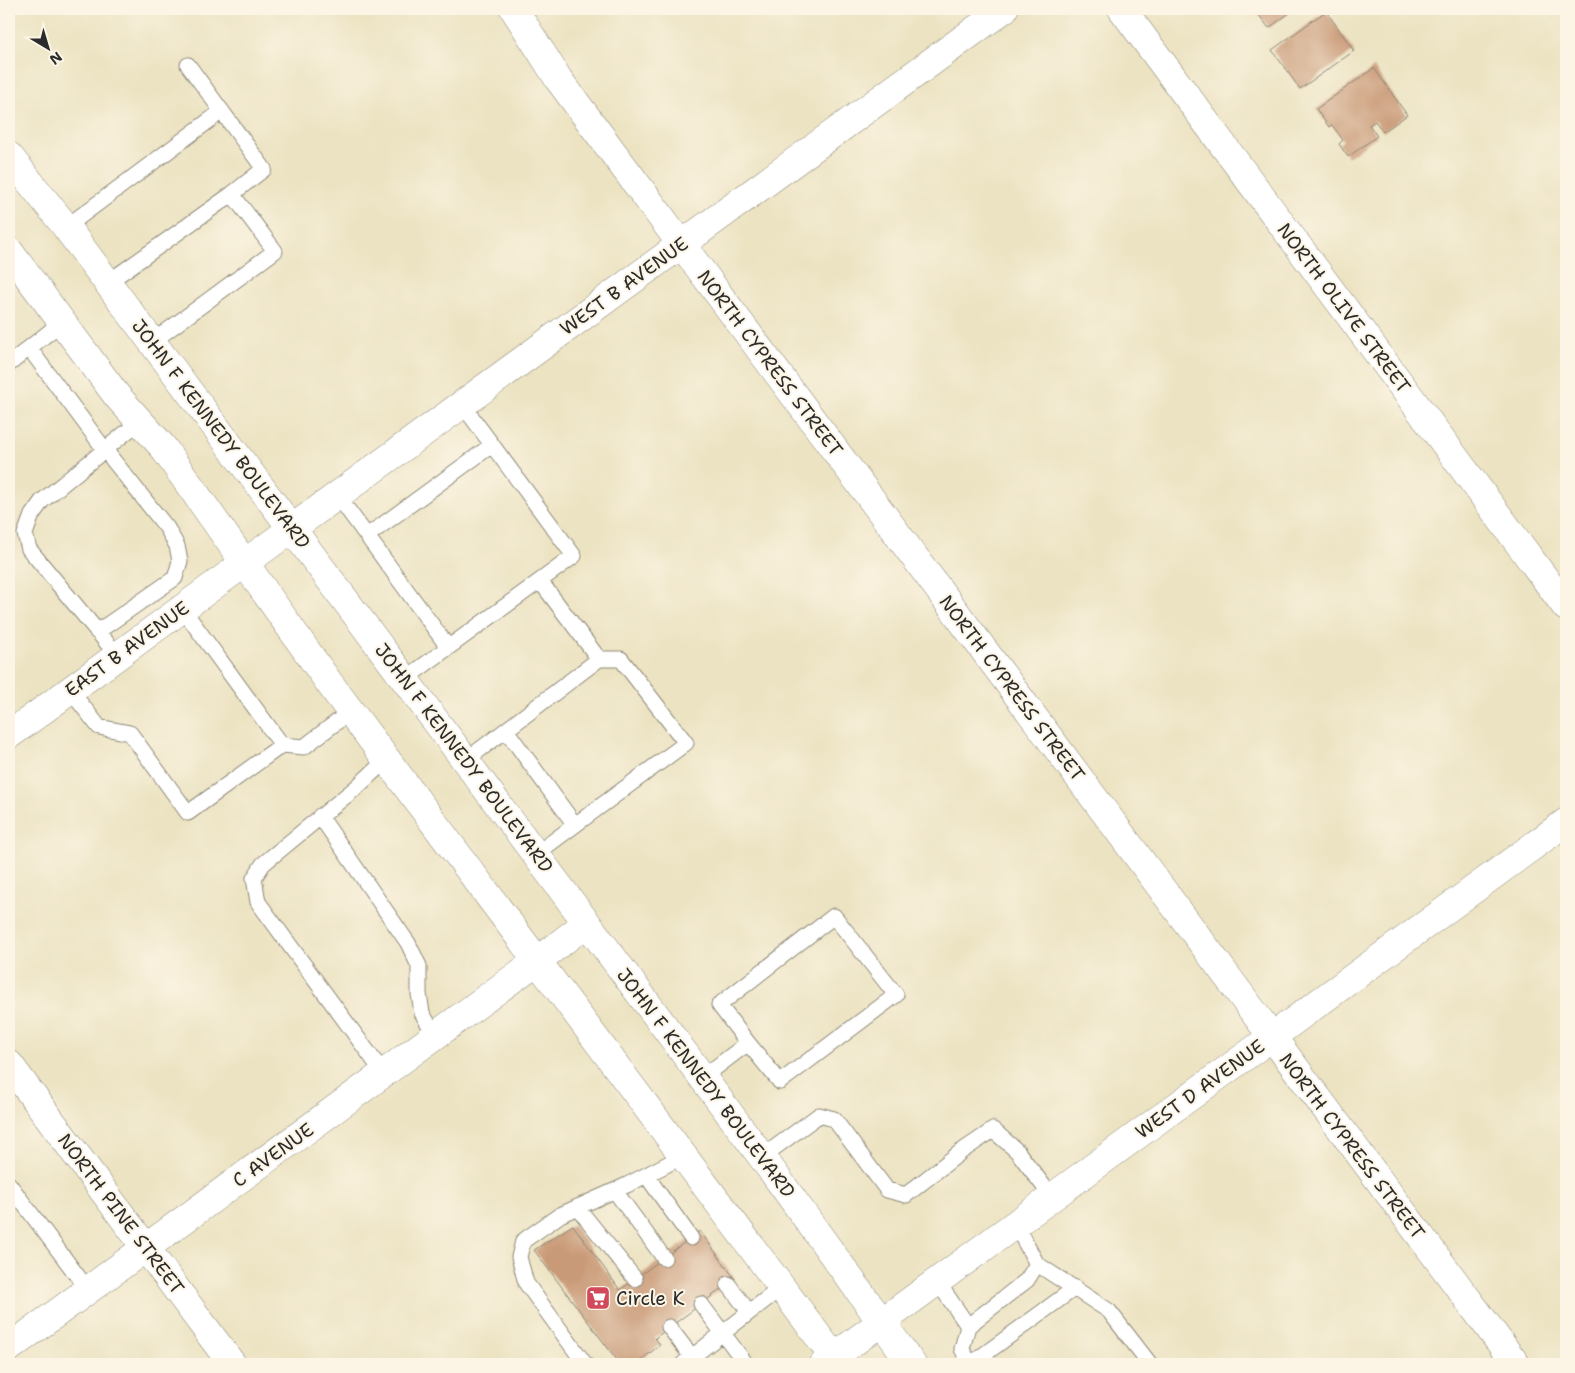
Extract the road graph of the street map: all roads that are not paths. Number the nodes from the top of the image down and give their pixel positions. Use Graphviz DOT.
graph roads {
  1 [pos="514,9"];
  2 [pos="1004,9"];
  3 [pos="1122,9"];
  4 [pos="188,65"];
  5 [pos="222,111"];
  6 [pos="9,156"];
  7 [pos="232,194"];
  8 [pos="66,227"];
  9 [pos="682,244"];
  10 [pos="9,251"];
  11 [pos="107,283"];
  12 [pos="62,322"];
  13 [pos="152,342"];
  14 [pos="29,348"];
  15 [pos="9,364"];
  16 [pos="462,404"];
  17 [pos="140,421"];
  18 [pos="492,445"];
  19 [pos="105,450"];
  20 [pos="337,495"];
  21 [pos="292,528"];
  22 [pos="368,536"];
  23 [pos="244,562"];
  24 [pos="540,581"];
  25 [pos="1566,607"];
  26 [pos="182,608"];
  27 [pos="98,632"];
  28 [pos="448,648"];
  29 [pos="117,655"];
  30 [pos="599,659"];
  31 [pos="405,679"];
  32 [pos="70,690"];
  33 [pos="351,711"];
  34 [pos="506,730"];
  35 [pos="9,735"];
  36 [pos="282,745"];
  37 [pos="387,759"];
  38 [pos="466,760"];
  39 [pos="320,816"];
  40 [pos="1566,822"];
  41 [pos="575,825"];
  42 [pos="536,854"];
  43 [pos="587,922"];
  44 [pos="538,961"];
  45 [pos="435,1036"];
  46 [pos="1271,1037"];
  47 [pos="748,1043"];
  48 [pos="9,1064"];
  49 [pos="384,1074"];
  50 [pos="702,1078"];
  51 [pos="683,1156"];
  52 [pos="762,1157"];
  53 [pos="646,1175"];
  54 [pos="9,1184"];
  55 [pos="615,1191"];
  56 [pos="1052,1197"];
  57 [pos="577,1207"];
  58 [pos="1015,1224"];
  59 [pos="691,1238"];
  60 [pos="146,1248"];
  61 [pos="664,1258"];
  62 [pos="1037,1264"];
  63 [pos="635,1279"];
  64 [pos="937,1281"];
  65 [pos="728,1284"];
  66 [pos="782,1287"];
  67 [pos="1075,1288"];
  68 [pos="88,1290"];
  69 [pos="701,1304"];
  70 [pos="749,1312"];
  71 [pos="882,1322"];
  72 [pos="968,1326"];
  73 [pos="669,1327"];
  74 [pos="723,1333"];
  75 [pos="9,1348"];
  76 [pos="582,1361"];
  77 [pos="688,1361"];
  78 [pos="832,1362"];
  79 [pos="232,1364"];
  80 [pos="746,1364"];
  81 [pos="912,1364"];
  82 [pos="971,1364"];
  83 [pos="1150,1364"];
  84 [pos="1516,1364"];
  1 -- 9 [label="street, NORTH CYPRESS STREET"];
  2 -- 9 [label="street, WEST B AVENUE"];
  3 -- 25 [label="street, NORTH OLIVE STREET"];
  4 -- 5 [label="lane"];
  5 -- 7 [label="lane"];
  5 -- 8 [label="lane"];
  6 -- 8 [label="street, JOHN F KENNEDY BOULEVARD"];
  7 -- 11 [label="lane"];
  7 -- 13 [label="lane"];
  8 -- 11 [label="street, JOHN F KENNEDY BOULEVARD"];
  9 -- 16 [label="street, WEST B AVENUE"];
  9 -- 46 [label="street, NORTH CYPRESS STREET"];
  10 -- 12 [label="street"];
  11 -- 13 [label="street, JOHN F KENNEDY BOULEVARD"];
  12 -- 14 [label="lane"];
  12 -- 17 [label="street"];
  13 -- 21 [label="street, JOHN F KENNEDY BOULEVARD"];
  14 -- 15 [label="lane"];
  14 -- 19 [label="lane"];
  16 -- 18 [label="lane"];
  16 -- 20 [label="street, WEST B AVENUE"];
  17 -- 19 [label="lane"];
  17 -- 23 [label="street"];
  18 -- 22 [label="lane"];
  18 -- 24 [label="lane"];
  19 -- 27 [label="lane"];
  19 -- 27 [label="lane"];
  20 -- 21 [label="street, WEST B AVENUE"];
  20 -- 22 [label="lane"];
  21 -- 23 [label="street, WEST B AVENUE"];
  21 -- 31 [label="street, JOHN F KENNEDY BOULEVARD"];
  22 -- 28 [label="lane"];
  23 -- 26 [label="street, EAST B AVENUE"];
  23 -- 33 [label="street"];
  24 -- 28 [label="lane"];
  24 -- 30 [label="lane"];
  26 -- 29 [label="street, EAST B AVENUE"];
  26 -- 36 [label="lane"];
  27 -- 29 [label="lane"];
  28 -- 31 [label="lane"];
  29 -- 32 [label="street, EAST B AVENUE"];
  30 -- 34 [label="lane"];
  30 -- 41 [label="lane"];
  31 -- 38 [label="street, JOHN F KENNEDY BOULEVARD"];
  32 -- 35 [label="street, EAST B AVENUE"];
  32 -- 36 [label="lane"];
  33 -- 36 [label="lane"];
  33 -- 37 [label="street"];
  34 -- 38 [label="lane"];
  34 -- 41 [label="lane"];
  37 -- 39 [label="lane"];
  37 -- 44 [label="street"];
  38 -- 42 [label="street, JOHN F KENNEDY BOULEVARD"];
  39 -- 45 [label="lane"];
  39 -- 49 [label="lane"];
  40 -- 46 [label="street, WEST D AVENUE"];
  41 -- 42 [label="lane"];
  42 -- 43 [label="street, JOHN F KENNEDY BOULEVARD"];
  43 -- 44 [label="street, C AVENUE"];
  43 -- 50 [label="street, JOHN F KENNEDY BOULEVARD"];
  44 -- 45 [label="street, C AVENUE"];
  44 -- 51 [label="street"];
  45 -- 49 [label="street, C AVENUE"];
  46 -- 56 [label="street, WEST D AVENUE"];
  46 -- 84 [label="street, NORTH CYPRESS STREET"];
  47 -- 47 [label="lane"];
  47 -- 50 [label="lane"];
  48 -- 60 [label="street, NORTH PINE STREET"];
  49 -- 60 [label="street, C AVENUE"];
  50 -- 52 [label="street, JOHN F KENNEDY BOULEVARD"];
  51 -- 53 [label="lane"];
  51 -- 66 [label="street"];
  52 -- 56 [label="lane"];
  52 -- 71 [label="street, JOHN F KENNEDY BOULEVARD"];
  53 -- 55 [label="lane"];
  53 -- 59 [label="lane"];
  54 -- 68 [label="lane"];
  55 -- 57 [label="lane"];
  55 -- 61 [label="lane"];
  56 -- 58 [label="street, WEST D AVENUE"];
  57 -- 63 [label="lane"];
  57 -- 76 [label="lane"];
  58 -- 62 [label="lane"];
  58 -- 64 [label="street, WEST D AVENUE"];
  60 -- 68 [label="street, C AVENUE"];
  60 -- 79 [label="street, NORTH PINE STREET"];
  62 -- 67 [label="lane"];
  62 -- 72 [label="lane"];
  64 -- 71 [label="street, WEST D AVENUE"];
  64 -- 72 [label="lane"];
  65 -- 70 [label="lane"];
  66 -- 70 [label="lane"];
  66 -- 78 [label="street"];
  67 -- 82 [label="lane"];
  67 -- 83 [label="lane"];
  68 -- 75 [label="street, C AVENUE"];
  69 -- 74 [label="lane"];
  70 -- 74 [label="lane"];
  71 -- 78 [label="street, WEST D AVENUE"];
  71 -- 81 [label="street, JOHN F KENNEDY BOULEVARD"];
  72 -- 82 [label="lane"];
  73 -- 77 [label="lane"];
  74 -- 77 [label="lane"];
  74 -- 80 [label="lane"];
}
